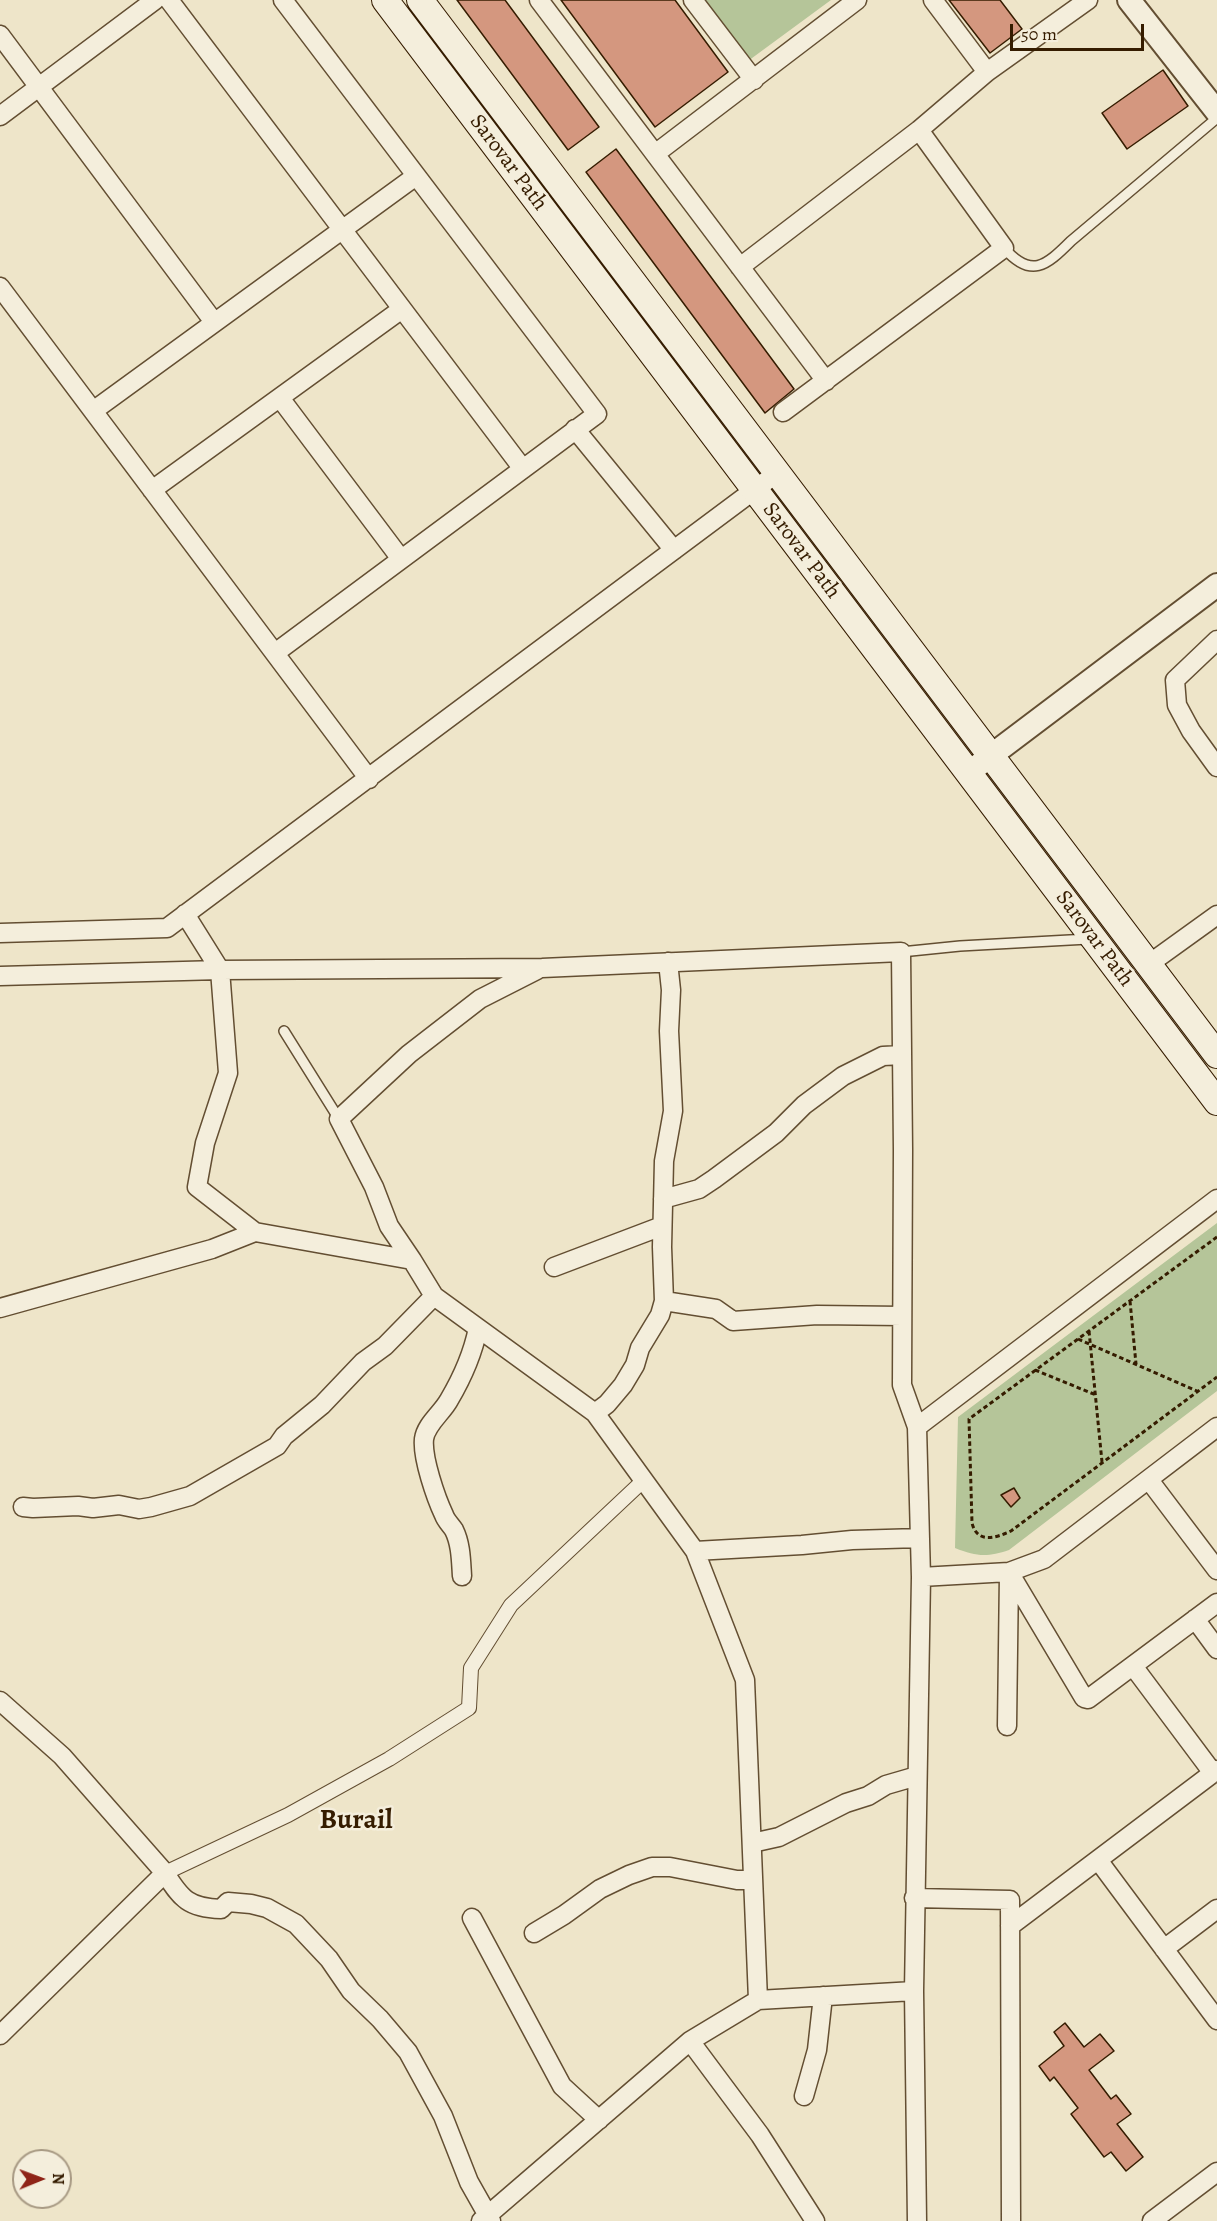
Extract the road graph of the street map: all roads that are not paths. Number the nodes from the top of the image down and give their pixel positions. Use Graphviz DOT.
graph roads {
  1 [pos="155,0"];
  2 [pos="169,0"];
  3 [pos="283,0"];
  4 [pos="384,0"];
  5 [pos="420,0"];
  6 [pos="539,0"];
  7 [pos="693,0"];
  8 [pos="857,0"];
  9 [pos="933,0"];
  10 [pos="1088,0"];
  11 [pos="1129,0"];
  12 [pos="0,34"];
  13 [pos="987,72"];
  14 [pos="754,80"];
  15 [pos="39,87"];
  16 [pos="1217,112"];
  17 [pos="0,116"];
  18 [pos="1217,118"];
  19 [pos="919,130"];
  20 [pos="655,154"];
  21 [pos="416,176"];
  22 [pos="343,230"];
  23 [pos="1004,248"];
  24 [pos="740,267"];
  25 [pos="0,287"];
  26 [pos="402,309"];
  27 [pos="214,322"];
  28 [pos="826,381"];
  29 [pos="280,398"];
  30 [pos="93,411"];
  31 [pos="783,412"];
  32 [pos="575,429"];
  33 [pos="523,469"];
  34 [pos="777,473"];
  35 [pos="754,489"];
  36 [pos="152,490"];
  37 [pos="674,550"];
  38 [pos="401,560"];
  39 [pos="1217,585"];
  40 [pos="1217,640"];
  41 [pos="274,653"];
  42 [pos="991,756"];
  43 [pos="1217,767"];
  44 [pos="968,773"];
  45 [pos="369,778"];
  46 [pos="185,914"];
  47 [pos="1217,915"];
  48 [pos="0,933"];
  49 [pos="1094,938"];
  50 [pos="901,952"];
  51 [pos="668,962"];
  52 [pos="1149,964"];
  53 [pos="542,968"];
  54 [pos="220,970"];
  55 [pos="0,976"];
  56 [pos="284,1031"];
  57 [pos="902,1055"];
  58 [pos="1217,1055"];
  59 [pos="1217,1102"];
  60 [pos="339,1119"];
  61 [pos="663,1199"];
  62 [pos="1217,1199"];
  63 [pos="662,1226"];
  64 [pos="255,1232"];
  65 [pos="412,1260"];
  66 [pos="554,1267"];
  67 [pos="434,1296"];
  68 [pos="664,1301"];
  69 [pos="0,1308"];
  70 [pos="902,1316"];
  71 [pos="478,1328"];
  72 [pos="596,1413"];
  73 [pos="917,1427"];
  74 [pos="1217,1427"];
  75 [pos="644,1480"];
  76 [pos="1149,1480"];
  77 [pos="23,1507"];
  78 [pos="920,1538"];
  79 [pos="695,1551"];
  80 [pos="1217,1570"];
  81 [pos="1009,1572"];
  82 [pos="462,1576"];
  83 [pos="921,1577"];
  84 [pos="1217,1603"];
  85 [pos="1195,1619"];
  86 [pos="1217,1649"];
  87 [pos="1133,1666"];
  88 [pos="0,1701"];
  89 [pos="1007,1726"];
  90 [pos="1215,1772"];
  91 [pos="917,1776"];
  92 [pos="752,1843"];
  93 [pos="1098,1860"];
  94 [pos="165,1873"];
  95 [pos="753,1880"];
  96 [pos="914,1898"];
  97 [pos="1217,1909"];
  98 [pos="472,1918"];
  99 [pos="1010,1926"];
  100 [pos="534,1933"];
  101 [pos="1164,1948"];
  102 [pos="914,1991"];
  103 [pos="823,1996"];
  104 [pos="758,2000"];
  105 [pos="1217,2020"];
  106 [pos="0,2035"];
  107 [pos="690,2041"];
  108 [pos="804,2096"];
  109 [pos="599,2120"];
  110 [pos="1217,2172"];
  111 [pos="487,2219"];
  112 [pos="815,2221"];
  113 [pos="917,2221"];
  114 [pos="1011,2221"];
  115 [pos="1152,2221"];
  1 -- 15 [label="street"];
  2 -- 22 [label="street"];
  3 -- 21 [label="street"];
  4 -- 35 [label="main road, Sarovar Path"];
  5 -- 34 [label="main road, Sarovar Path"];
  6 -- 20 [label="street"];
  7 -- 14 [label="street"];
  8 -- 14 [label="street"];
  9 -- 13 [label="street"];
  10 -- 13 [label="street"];
  11 -- 16 [label="street"];
  12 -- 15 [label="street"];
  13 -- 19 [label="street"];
  14 -- 20 [label="street"];
  15 -- 17 [label="street"];
  15 -- 27 [label="street"];
  18 -- 23 [label="lane"];
  19 -- 23 [label="street"];
  19 -- 24 [label="street"];
  20 -- 24 [label="street"];
  21 -- 22 [label="street"];
  21 -- 32 [label="street"];
  22 -- 26 [label="street"];
  22 -- 27 [label="street"];
  23 -- 28 [label="street"];
  24 -- 28 [label="street"];
  25 -- 30 [label="street"];
  26 -- 29 [label="street"];
  26 -- 33 [label="street"];
  27 -- 30 [label="street"];
  28 -- 31 [label="street"];
  29 -- 36 [label="street"];
  29 -- 38 [label="street"];
  30 -- 36 [label="street"];
  32 -- 33 [label="street"];
  32 -- 37 [label="street"];
  33 -- 38 [label="street"];
  34 -- 35 [label="street"];
  34 -- 42 [label="main road, Sarovar Path"];
  35 -- 37 [label="street"];
  35 -- 44 [label="main road, Sarovar Path"];
  36 -- 41 [label="street"];
  37 -- 45 [label="street"];
  38 -- 41 [label="street"];
  39 -- 42 [label="street"];
  40 -- 43 [label="street"];
  41 -- 45 [label="street"];
  42 -- 44 [label="street"];
  42 -- 52 [label="main road, Sarovar Path"];
  44 -- 49 [label="main road, Sarovar Path"];
  45 -- 46 [label="street"];
  46 -- 48 [label="street"];
  46 -- 54 [label="street"];
  47 -- 52 [label="street"];
  49 -- 50 [label="lane"];
  49 -- 59 [label="main road, Sarovar Path"];
  50 -- 51 [label="street"];
  50 -- 57 [label="street"];
  51 -- 53 [label="street"];
  51 -- 61 [label="street"];
  52 -- 58 [label="main road, Sarovar Path"];
  53 -- 54 [label="street"];
  53 -- 60 [label="street"];
  54 -- 55 [label="street"];
  54 -- 64 [label="street"];
  56 -- 60 [label="lane"];
  57 -- 61 [label="street"];
  57 -- 70 [label="street"];
  60 -- 65 [label="street"];
  61 -- 63 [label="street"];
  62 -- 73 [label="street"];
  63 -- 66 [label="street"];
  63 -- 68 [label="street"];
  64 -- 65 [label="street"];
  64 -- 69 [label="street"];
  65 -- 67 [label="street"];
  67 -- 71 [label="street"];
  67 -- 77 [label="street"];
  68 -- 70 [label="street"];
  68 -- 72 [label="street"];
  70 -- 73 [label="street"];
  71 -- 72 [label="street"];
  71 -- 82 [label="street"];
  72 -- 75 [label="street"];
  73 -- 78 [label="street"];
  74 -- 76 [label="street"];
  75 -- 79 [label="street"];
  75 -- 94 [label="street"];
  76 -- 80 [label="street"];
  76 -- 81 [label="street"];
  78 -- 79 [label="street"];
  78 -- 83 [label="street"];
  79 -- 92 [label="street"];
  81 -- 83 [label="street"];
  81 -- 87 [label="street"];
  81 -- 89 [label="street"];
  83 -- 91 [label="street"];
  84 -- 85 [label="street"];
  85 -- 86 [label="street"];
  85 -- 87 [label="street"];
  87 -- 90 [label="street"];
  88 -- 94 [label="street"];
  90 -- 93 [label="street"];
  91 -- 92 [label="street"];
  91 -- 96 [label="street"];
  92 -- 95 [label="street"];
  93 -- 99 [label="street"];
  93 -- 101 [label="street"];
  94 -- 106 [label="street"];
  94 -- 111 [label="street"];
  95 -- 100 [label="street"];
  95 -- 104 [label="street"];
  96 -- 99 [label="street"];
  96 -- 102 [label="street"];
  97 -- 101 [label="street"];
  98 -- 109 [label="street"];
  99 -- 114 [label="street"];
  101 -- 105 [label="street"];
  102 -- 103 [label="street"];
  102 -- 113 [label="street"];
  103 -- 104 [label="street"];
  103 -- 108 [label="street"];
  104 -- 107 [label="street"];
  107 -- 109 [label="street"];
  107 -- 112 [label="street"];
  109 -- 111 [label="street"];
  110 -- 115 [label="street"];
}
